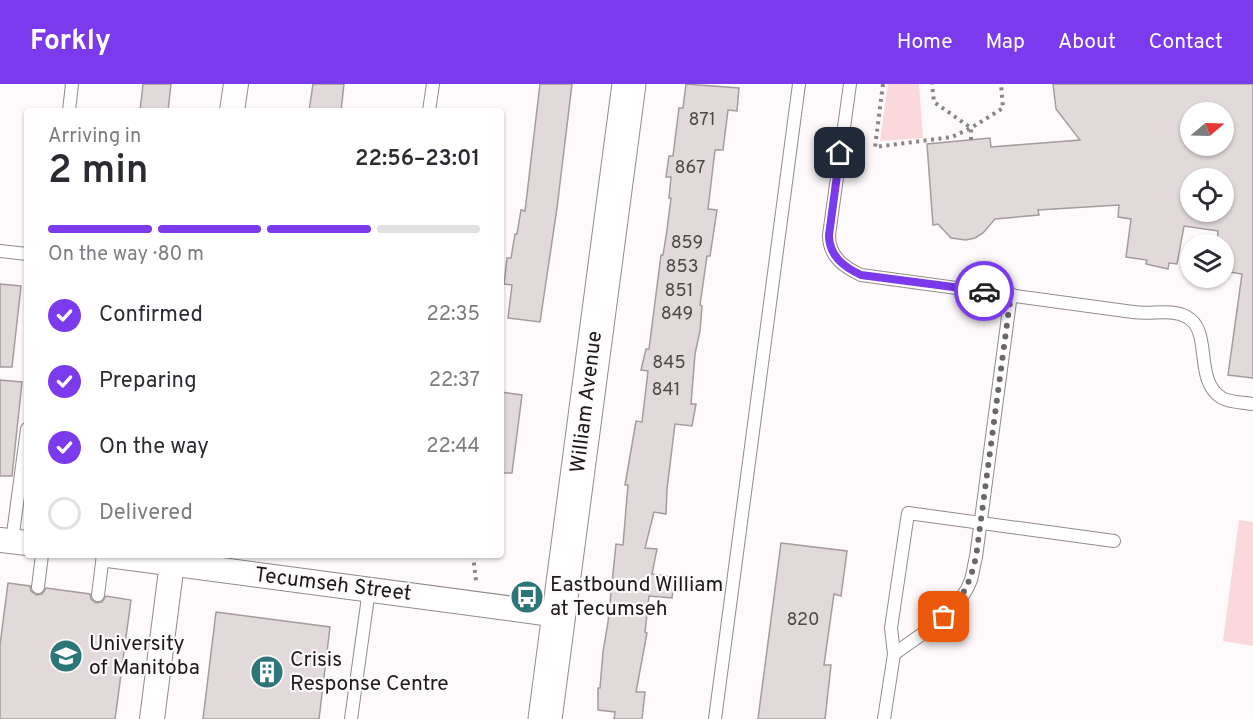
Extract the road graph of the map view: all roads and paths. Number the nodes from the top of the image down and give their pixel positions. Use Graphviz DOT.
graph roads {
  1 [pos="72,84"];
  2 [pos="236,84"];
  3 [pos="433,84"];
  4 [pos="629,84"];
  5 [pos="799,84"];
  6 [pos="850,84"];
  7 [pos="883,84"];
  8 [pos="932,84"];
  9 [pos="1001,84"];
  10 [pos="69,108"];
  11 [pos="232,108"];
  12 [pos="429,108"];
  13 [pos="971,128"];
  14 [pos="971,140"];
  15 [pos="0,251"];
  16 [pos="24,254"];
  17 [pos="1011,294"];
  18 [pos="1253,404"];
  19 [pos="24,453"];
  20 [pos="980,523"];
  21 [pos="13,541"];
  22 [pos="1114,541"];
  23 [pos="42,558"];
  24 [pos="103,558"];
  25 [pos="146,558"];
  26 [pos="473,558"];
  27 [pos="172,560"];
  28 [pos="476,581"];
  29 [pos="38,587"];
  30 [pos="369,590"];
  31 [pos="98,595"];
  32 [pos="559,615"];
  33 [pos="894,654"];
  34 [pos="152,719"];
  35 [pos="351,719"];
  36 [pos="545,719"];
  37 [pos="715,719"];
  38 [pos="884,719"];
  1 -- 10 [label="lane"];
  2 -- 11 [label="street"];
  3 -- 12 [label="lane"];
  4 -- 32 [label="main road, William Avenue"];
  5 -- 37 [label="lane"];
  6 -- 17 [label="lane"];
  7 -- 13 [label="path"];
  8 -- 13 [label="path"];
  9 -- 13 [label="path"];
  13 -- 14 [label="path"];
  15 -- 16 [label="lane"];
  17 -- 18 [label="lane"];
  17 -- 20 [label="lane"];
  19 -- 21 [label="lane"];
  20 -- 22 [label="lane"];
  20 -- 33 [label="lane"];
  20 -- 33 [label="lane"];
  23 -- 29 [label="lane"];
  24 -- 31 [label="lane"];
  25 -- 27 [label="street, Tecumseh Street"];
  26 -- 28 [label="path"];
  27 -- 30 [label="street, Tecumseh Street"];
  27 -- 34 [label="street"];
  30 -- 32 [label="street, Tecumseh Street"];
  30 -- 35 [label="lane"];
  32 -- 36 [label="main road, William Avenue"];
  33 -- 38 [label="lane"];
}
